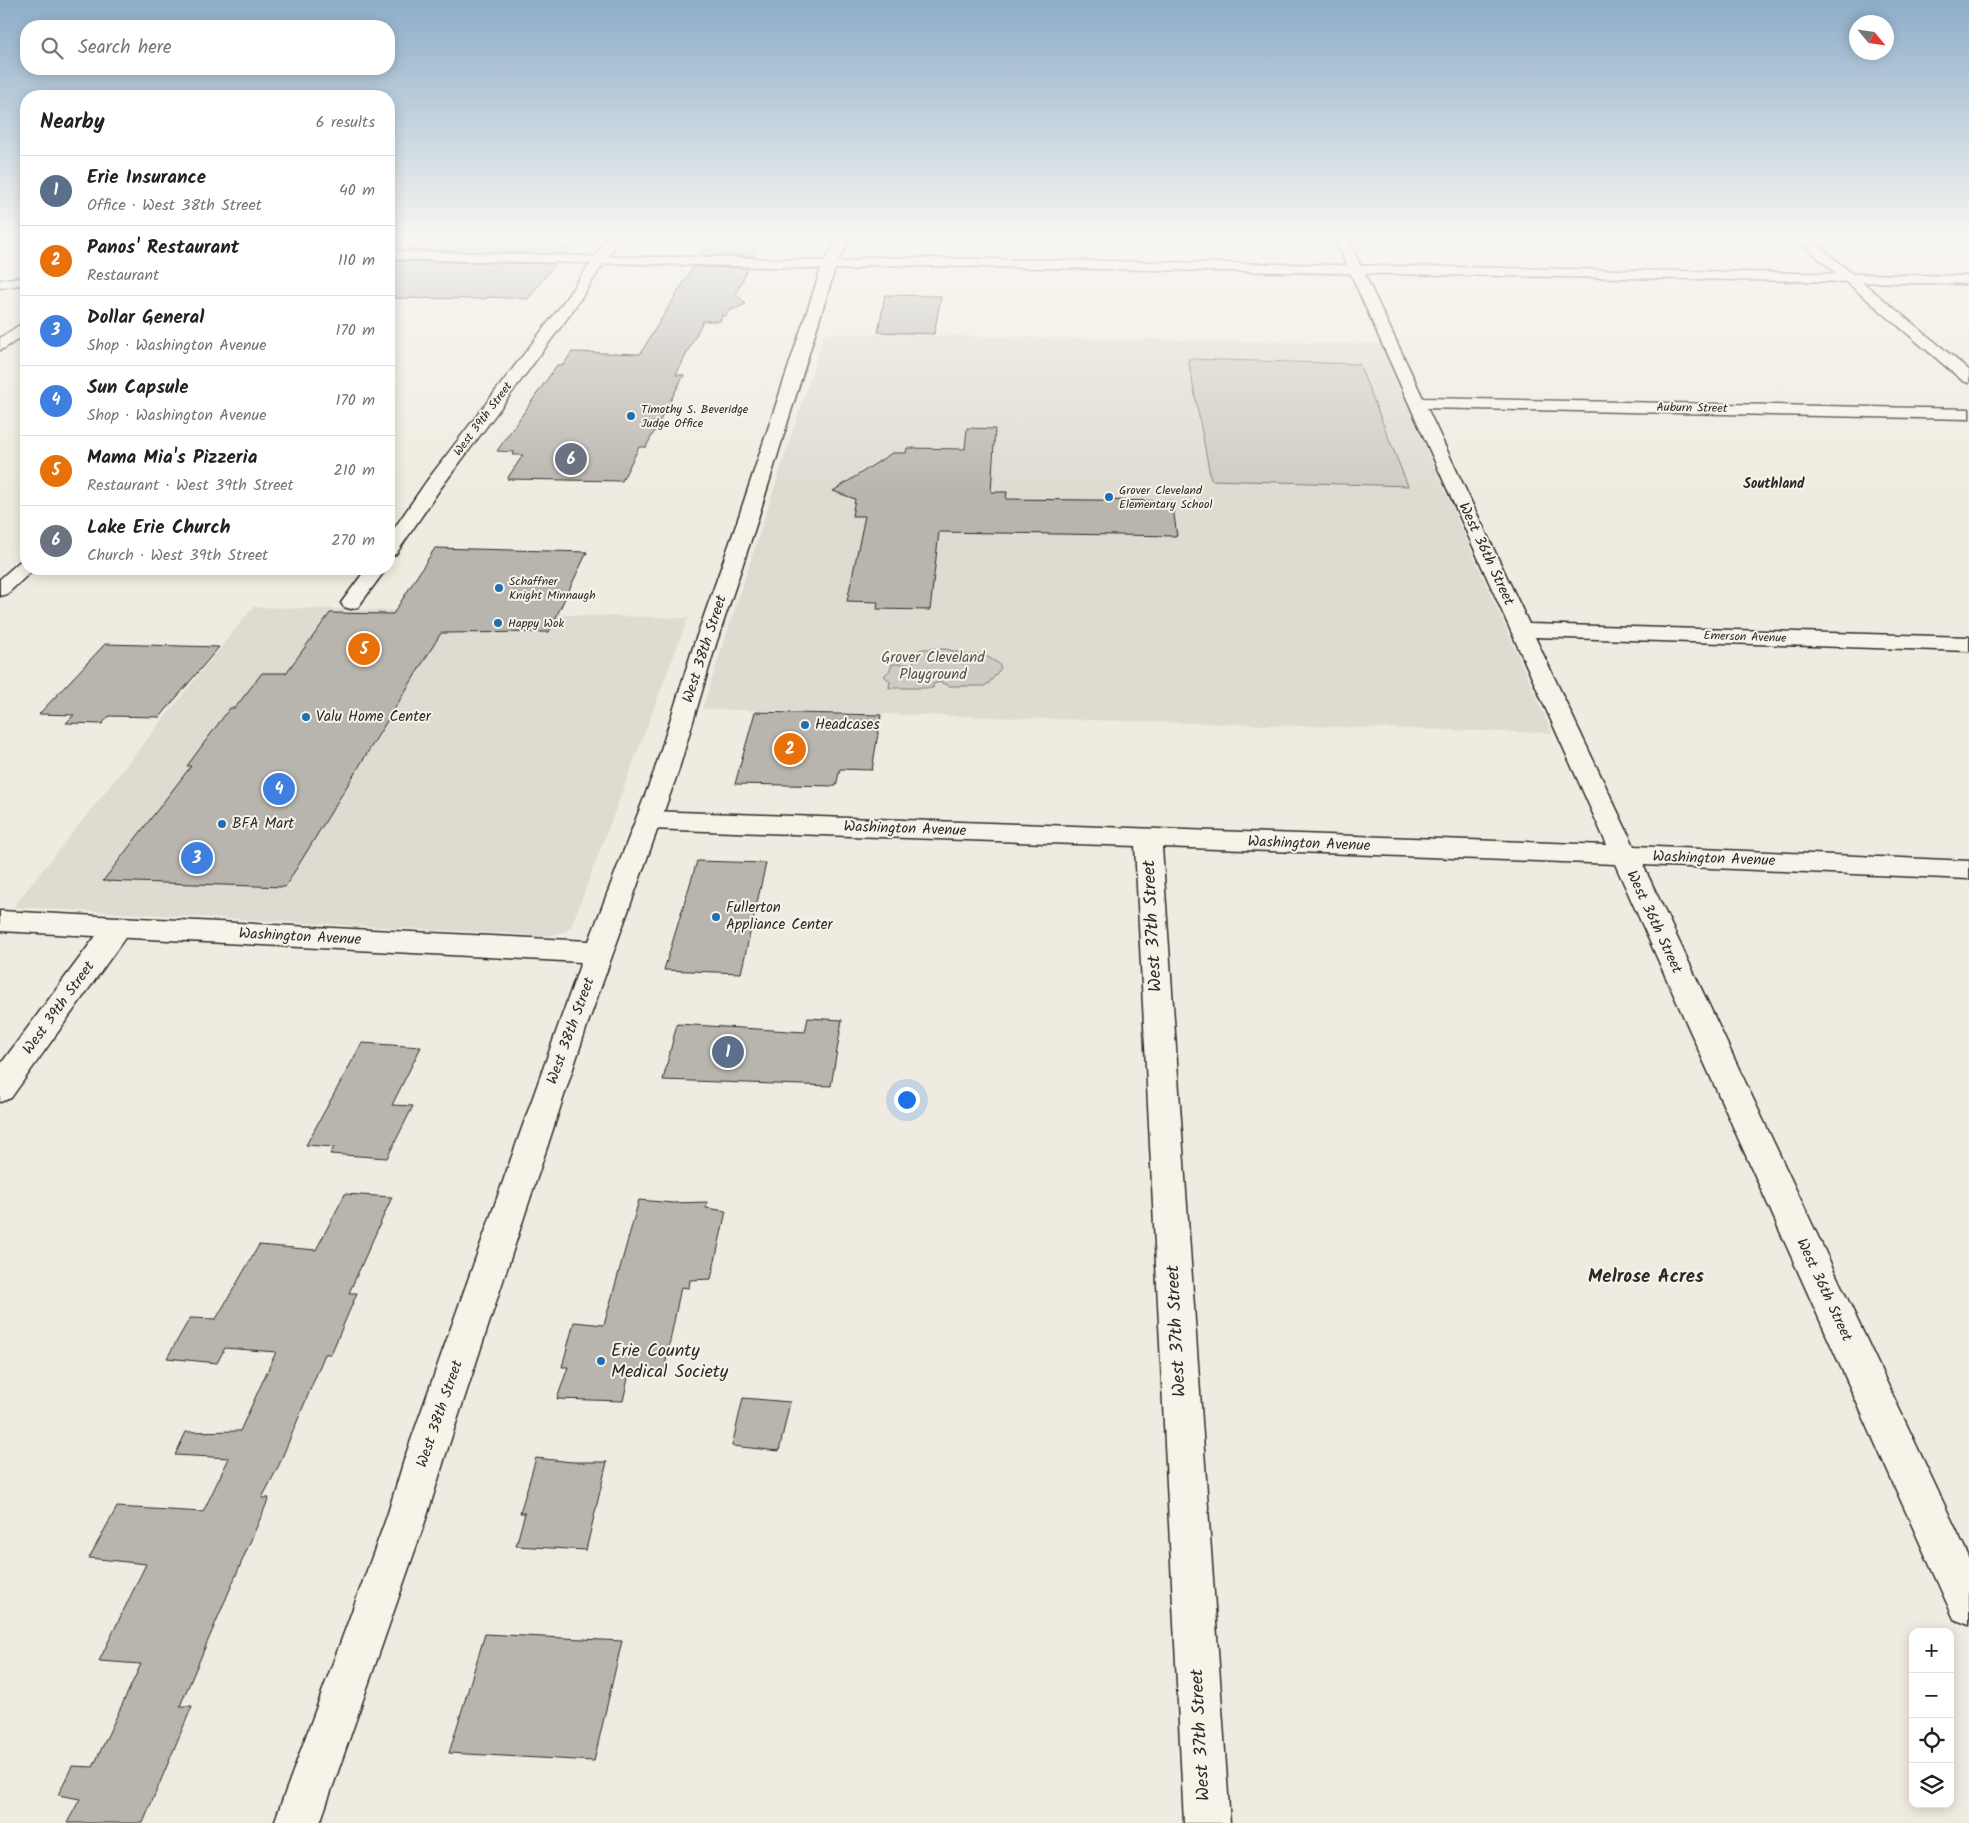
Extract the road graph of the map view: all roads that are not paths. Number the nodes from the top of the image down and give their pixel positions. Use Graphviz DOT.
graph roads {
  1 [pos="555,324"];
  2 [pos="819,324"];
  3 [pos="1380,324"];
  4 [pos="1904,324"];
  5 [pos="20,331"];
  6 [pos="0,345"];
  7 [pos="1969,378"];
  8 [pos="1416,403"];
  9 [pos="1969,414"];
  10 [pos="395,541"];
  11 [pos="20,572"];
  12 [pos="372,575"];
  13 [pos="0,590"];
  14 [pos="352,603"];
  15 [pos="1520,630"];
  16 [pos="1969,644"];
  17 [pos="650,820"];
  18 [pos="1148,838"];
  19 [pos="1624,855"];
  20 [pos="1969,870"];
  21 [pos="0,921"];
  22 [pos="117,928"];
  23 [pos="600,952"];
  24 [pos="0,1089"];
  25 [pos="1969,1604"];
  26 [pos="297,1823"];
  27 [pos="1207,1823"];
  1 -- 10 [label="street, West 39th Street"];
  2 -- 17 [label="street, West 38th Street"];
  3 -- 8 [label="street, West 36th Street"];
  4 -- 7 [label="street"];
  5 -- 6 [label="street"];
  8 -- 9 [label="street, Auburn Street"];
  8 -- 15 [label="street, West 36th Street"];
  11 -- 13 [label="street"];
  12 -- 14 [label="street"];
  15 -- 16 [label="street, Emerson Avenue"];
  15 -- 19 [label="street, West 36th Street"];
  17 -- 18 [label="street, Washington Avenue"];
  17 -- 23 [label="street, West 38th Street"];
  18 -- 19 [label="street, Washington Avenue"];
  18 -- 27 [label="street, West 37th Street"];
  19 -- 20 [label="street, Washington Avenue"];
  19 -- 25 [label="street, West 36th Street"];
  21 -- 22 [label="street, Washington Avenue"];
  22 -- 23 [label="street, Washington Avenue"];
  22 -- 24 [label="street, West 39th Street"];
  23 -- 26 [label="street, West 38th Street"];
}
